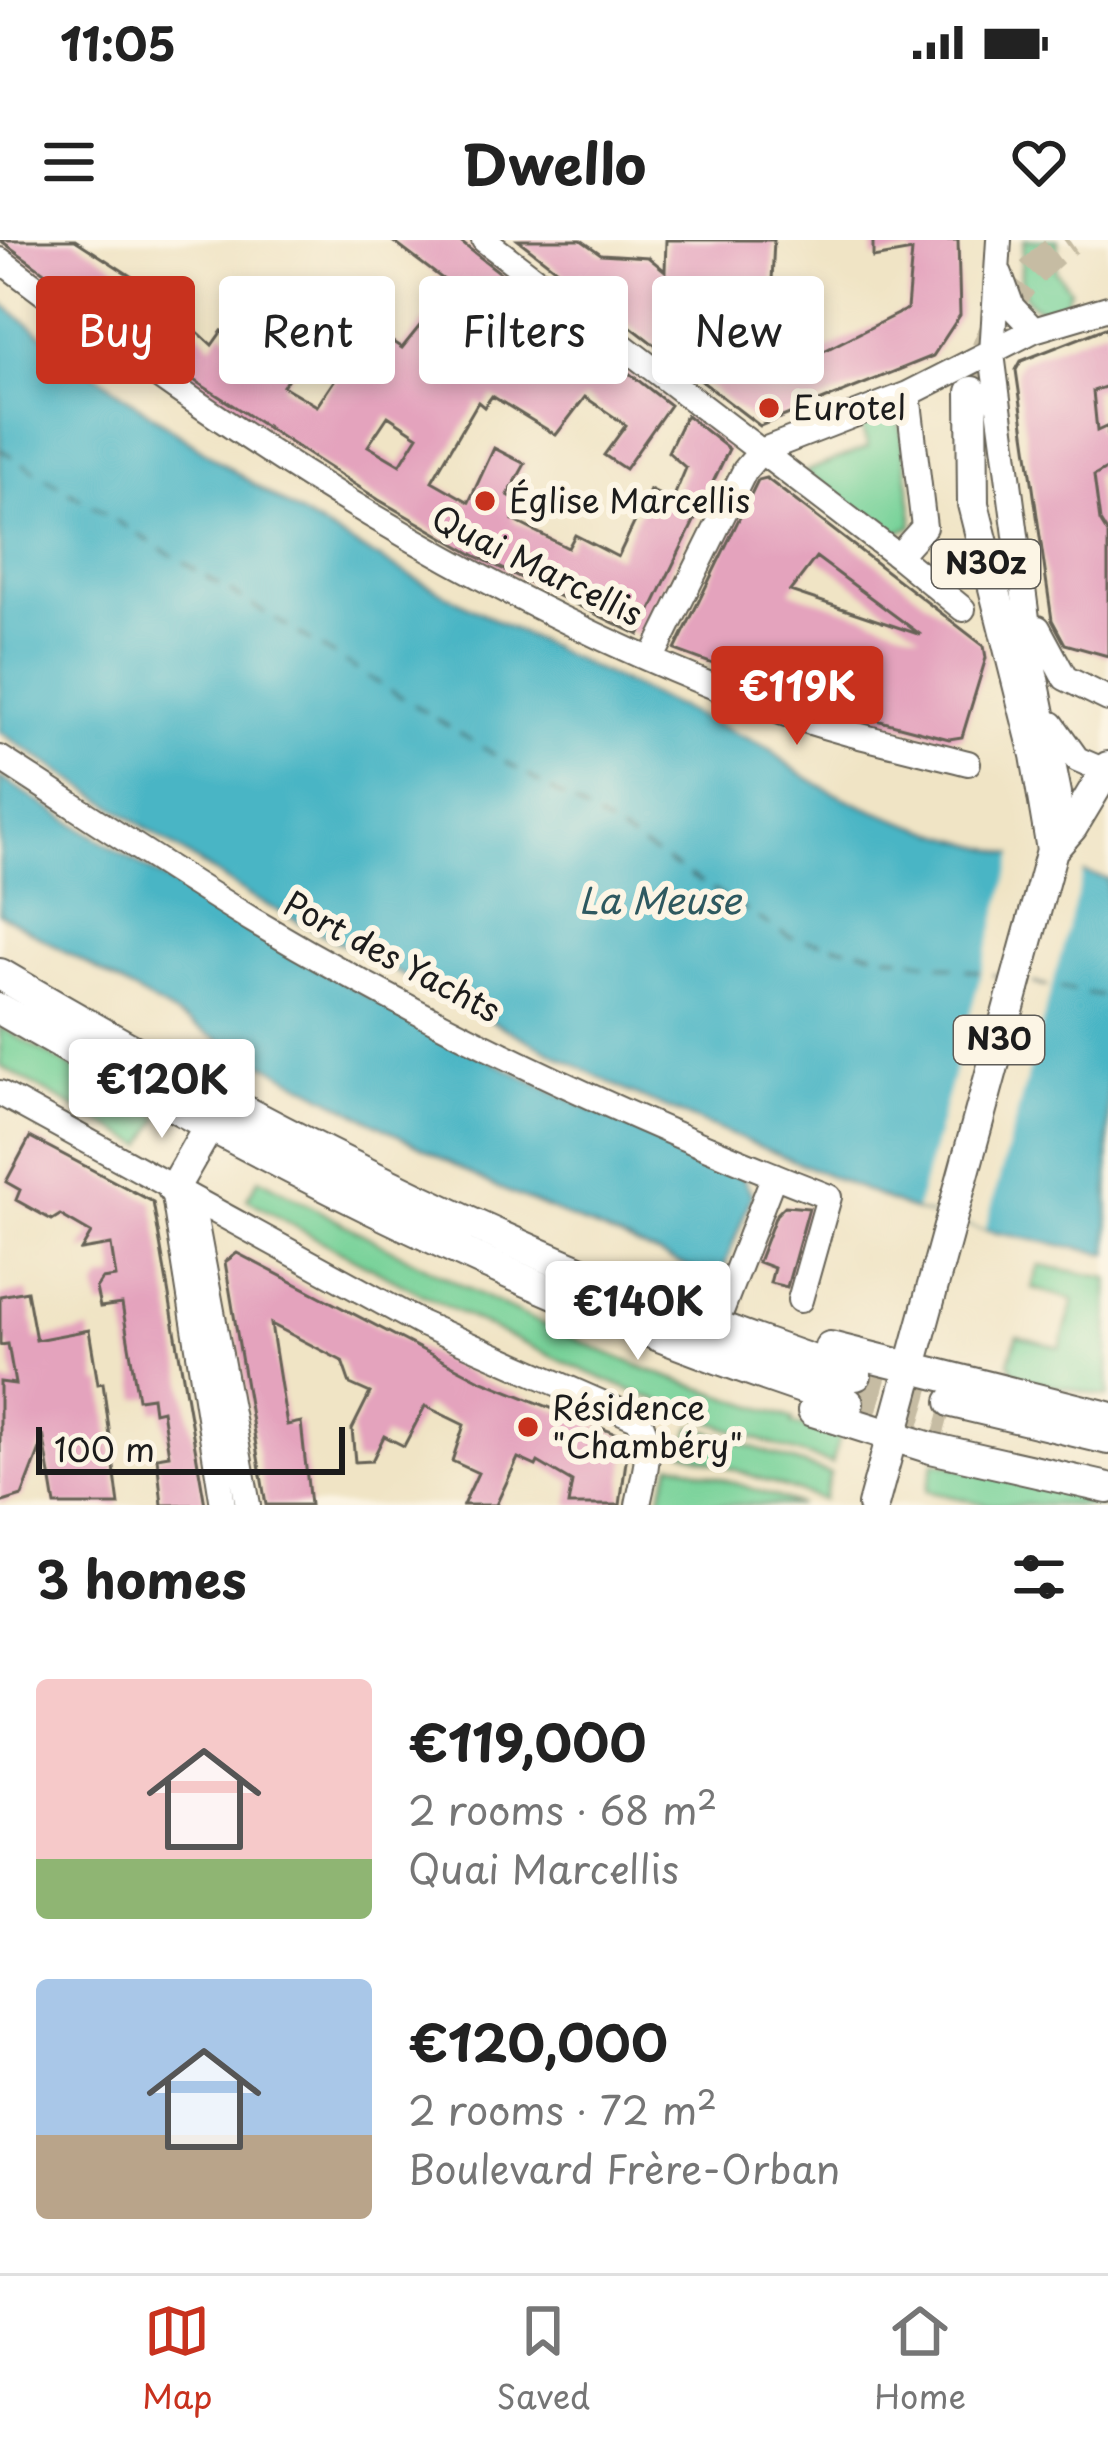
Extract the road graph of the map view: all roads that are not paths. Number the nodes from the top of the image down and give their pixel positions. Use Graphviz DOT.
graph roads {
  1 [pos="484,240"];
  2 [pos="998,250"];
  3 [pos="0,260"];
  4 [pos="1108,308"];
  5 [pos="1034,331"];
  6 [pos="992,354"];
  7 [pos="972,392"];
  8 [pos="908,394"];
  9 [pos="760,451"];
  10 [pos="898,556"];
  11 [pos="1028,597"];
  12 [pos="963,609"];
  13 [pos="651,660"];
  14 [pos="1108,699"];
  15 [pos="1041,729"];
  16 [pos="0,758"];
  17 [pos="968,763"];
  18 [pos="1106,769"];
  19 [pos="1050,855"];
  20 [pos="0,974"];
  21 [pos="0,1009"];
  22 [pos="0,1093"];
  23 [pos="217,1131"];
  24 [pos="774,1175"];
  25 [pos="182,1194"];
  26 [pos="413,1196"];
  27 [pos="192,1245"];
  28 [pos="454,1248"];
  29 [pos="800,1300"];
  30 [pos="722,1309"];
  31 [pos="908,1370"];
  32 [pos="1108,1417"];
  33 [pos="891,1436"];
  34 [pos="1108,1439"];
  35 [pos="1108,1468"];
  36 [pos="1108,1488"];
  37 [pos="223,1505"];
  38 [pos="248,1505"];
  39 [pos="638,1505"];
  40 [pos="873,1505"];
  1 -- 9 [label="street"];
  2 -- 5 [label="street"];
  2 -- 6 [label="street"];
  3 -- 13 [label="street, Quai Marcellis"];
  4 -- 5 [label="street"];
  5 -- 6 [label="street"];
  6 -- 8 [label="street"];
  6 -- 11 [label="street"];
  7 -- 15 [label="main road, N30z"];
  8 -- 9 [label="street"];
  8 -- 10 [label="street"];
  9 -- 10 [label="street"];
  9 -- 13 [label="street"];
  10 -- 12 [label="street"];
  11 -- 14 [label="street"];
  11 -- 15 [label="street"];
  13 -- 17 [label="street, Quai Marcellis"];
  15 -- 18 [label="street"];
  15 -- 19 [label="main road, N30z"];
  16 -- 24 [label="street, Port des Yachts"];
  18 -- 19 [label="main road, N30"];
  19 -- 31 [label="main road, N30"];
  20 -- 26 [label="main road"];
  21 -- 23 [label="main road"];
  22 -- 25 [label="street"];
  23 -- 25 [label="main road"];
  23 -- 28 [label="main road"];
  24 -- 29 [label="street, Port des Yachts"];
  24 -- 30 [label="street"];
  25 -- 27 [label="street"];
  25 -- 39 [label="street"];
  26 -- 28 [label="main road"];
  26 -- 30 [label="main road"];
  27 -- 37 [label="street"];
  27 -- 38 [label="street"];
  28 -- 33 [label="main road"];
  30 -- 31 [label="main road"];
  31 -- 32 [label="main road"];
  31 -- 33 [label="main road"];
  33 -- 36 [label="main road"];
  33 -- 40 [label="main road"];
  34 -- 35 [label="main road"];
}
